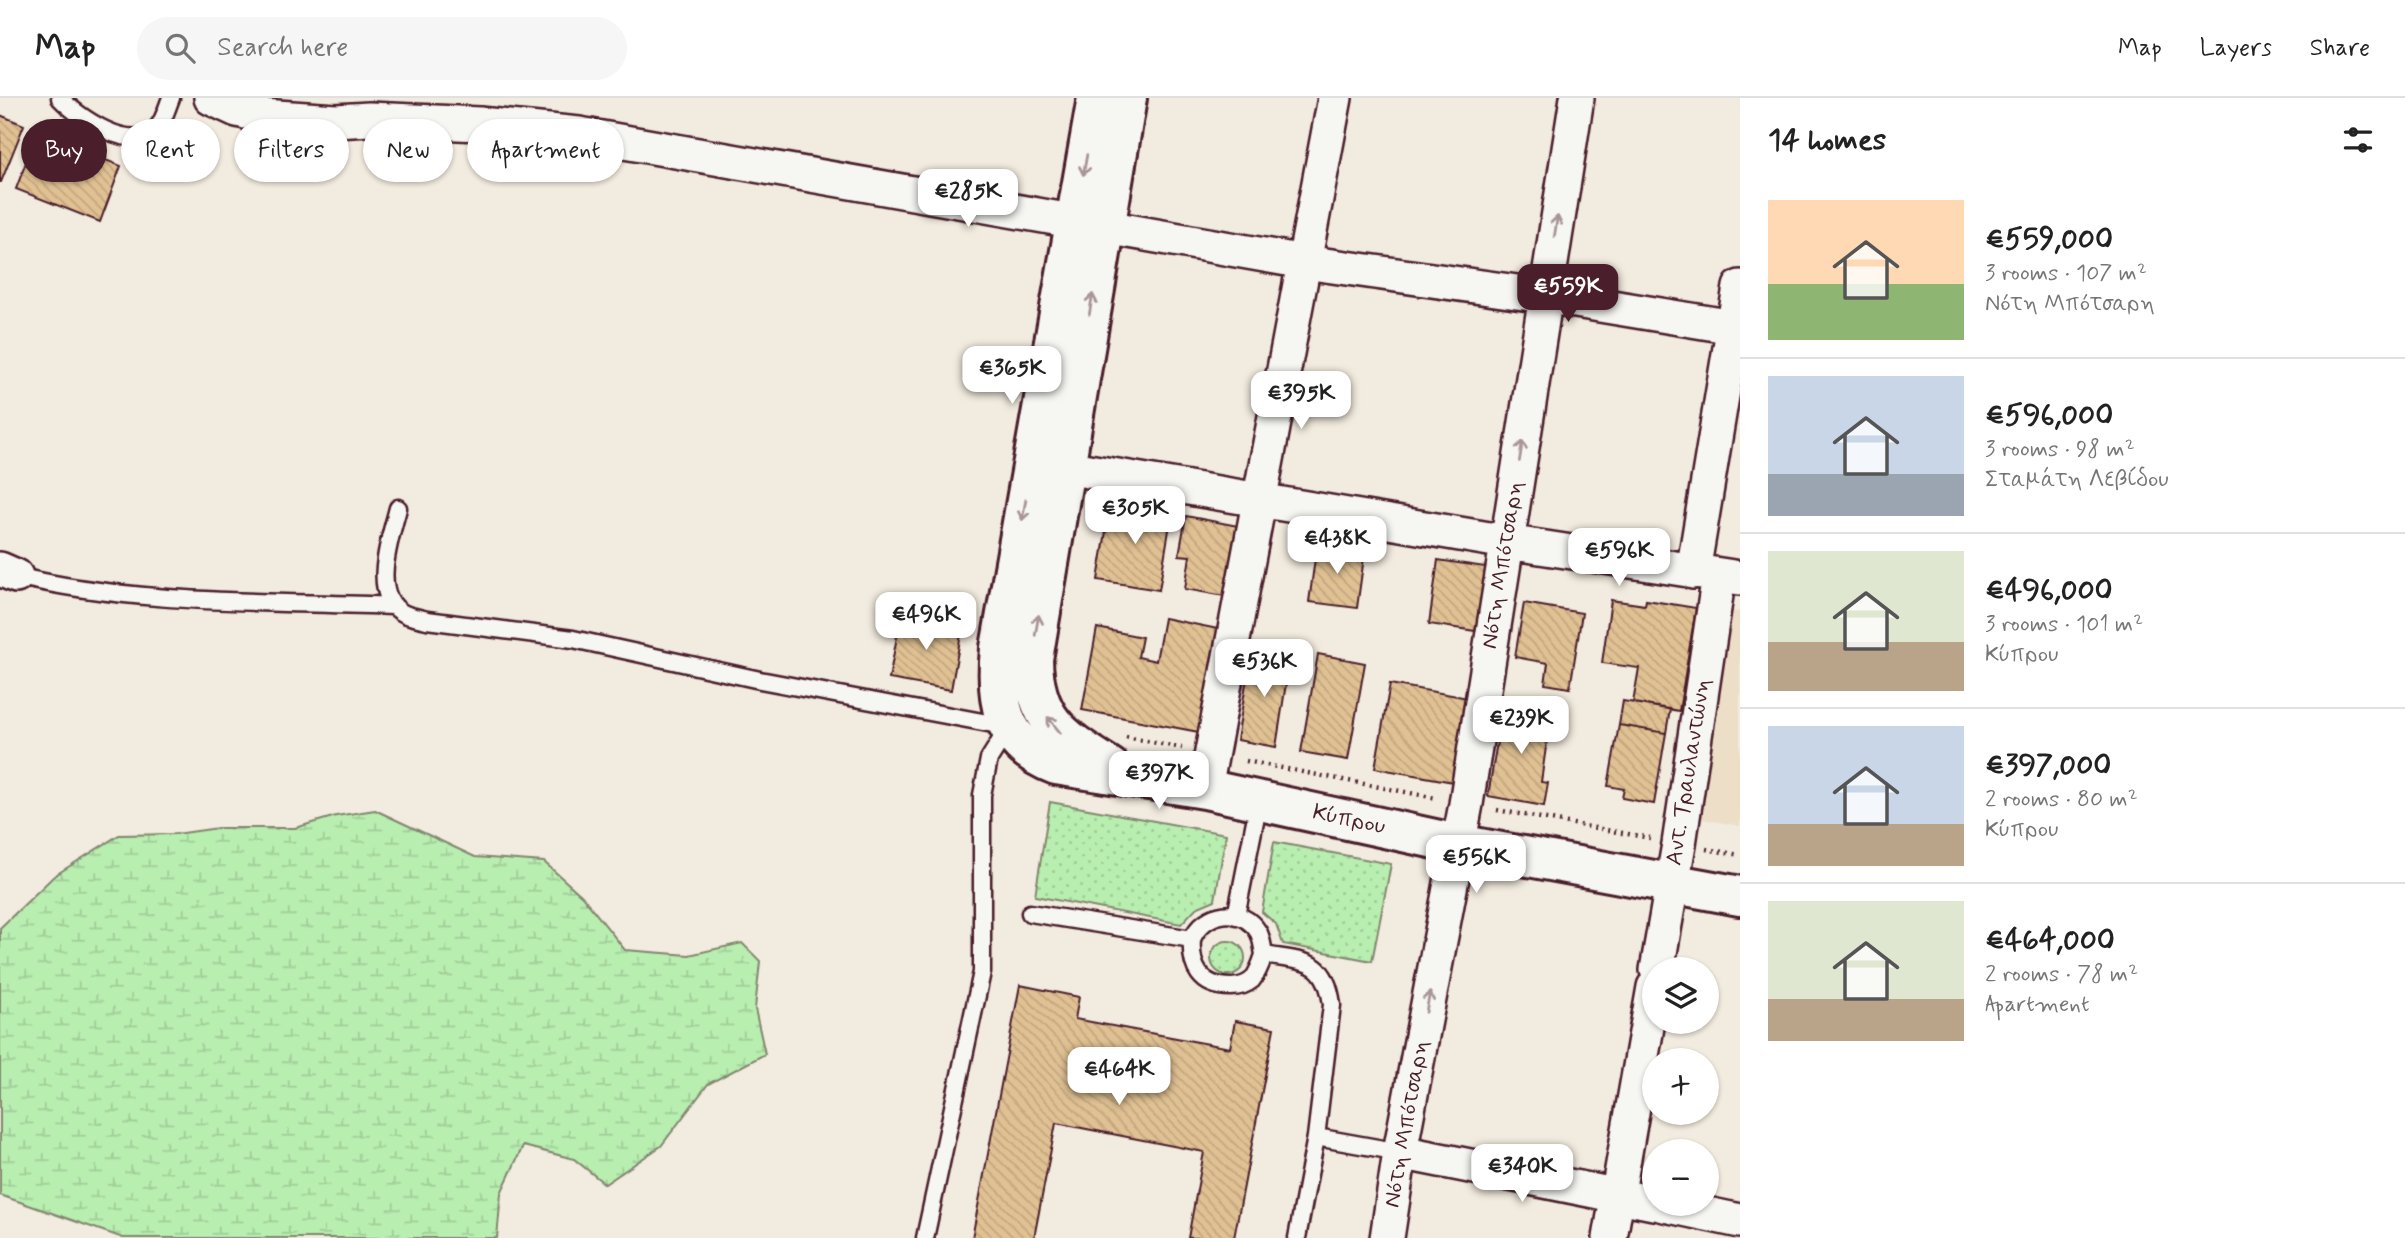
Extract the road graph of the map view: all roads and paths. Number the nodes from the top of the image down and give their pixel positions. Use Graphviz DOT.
graph roads {
  1 [pos="60,98"];
  2 [pos="171,98"];
  3 [pos="1097,98"];
  4 [pos="1127,98"];
  5 [pos="1335,98"];
  6 [pos="1577,98"];
  7 [pos="230,102"];
  8 [pos="1090,223"];
  9 [pos="1304,262"];
  10 [pos="1740,287"];
  11 [pos="1545,296"];
  12 [pos="1737,327"];
  13 [pos="1048,464"];
  14 [pos="1260,501"];
  15 [pos="398,508"];
  16 [pos="1507,542"];
  17 [pos="8,573"];
  18 [pos="1717,575"];
  19 [pos="393,606"];
  20 [pos="1005,718"];
  21 [pos="1120,736"];
  22 [pos="1208,771"];
  23 [pos="1124,775"];
  24 [pos="1259,801"];
  25 [pos="1458,844"];
  26 [pos="1672,884"];
  27 [pos="1740,896"];
  28 [pos="1030,913"];
  29 [pos="1236,916"];
  30 [pos="1192,939"];
  31 [pos="1264,955"];
  32 [pos="1659,957"];
  33 [pos="1646,1034"];
  34 [pos="1316,1137"];
  35 [pos="1400,1152"];
  36 [pos="1617,1195"];
  37 [pos="1642,1200"];
  38 [pos="1716,1216"];
  39 [pos="1740,1221"];
  40 [pos="925,1238"];
  41 [pos="1297,1238"];
  42 [pos="1387,1238"];
  43 [pos="1610,1238"];
  1 -- 2 [label="lane"];
  3 -- 8 [label="main road, one-way"];
  4 -- 8 [label="main road"];
  5 -- 9 [label="street"];
  11 -- 6 [label="street, Νότη Μπότσαρη, one-way"];
  7 -- 8 [label="street"];
  8 -- 9 [label="street"];
  8 -- 13 [label="main road"];
  9 -- 11 [label="street"];
  9 -- 14 [label="street"];
  10 -- 12 [label="street, Αντ. Τραυλαντώνη"];
  11 -- 12 [label="street"];
  16 -- 11 [label="street, Νότη Μπότσαρη, one-way"];
  12 -- 18 [label="street, Αντ. Τραυλαντώνη"];
  13 -- 14 [label="street"];
  13 -- 20 [label="main road, one-way"];
  23 -- 13 [label="main road, Κύπρου, one-way"];
  14 -- 16 [label="street"];
  14 -- 22 [label="street"];
  15 -- 19 [label="lane"];
  16 -- 18 [label="street"];
  16 -- 25 [label="street, Νότη Μπότσαρη"];
  17 -- 19 [label="lane"];
  18 -- 26 [label="street, Αντ. Τραυλαντώνη"];
  19 -- 20 [label="lane"];
  20 -- 23 [label="main road, Κύπρου"];
  20 -- 40 [label="lane"];
  21 -- 22 [label="path"];
  22 -- 23 [label="main road, Κύπρου"];
  22 -- 24 [label="main road, Κύπρου"];
  24 -- 25 [label="main road, Κύπρου"];
  24 -- 29 [label="lane"];
  25 -- 26 [label="main road, Κύπρου"];
  35 -- 25 [label="street, Νότη Μπότσαρη, one-way"];
  26 -- 27 [label="main road, Κύπρου"];
  26 -- 32 [label="street, Αντ. Τραυλαντώνη"];
  28 -- 30 [label="lane"];
  29 -- 30 [label="lane"];
  29 -- 31 [label="lane"];
  30 -- 31 [label="lane"];
  31 -- 34 [label="lane"];
  33 -- 36 [label="street"];
  34 -- 35 [label="lane"];
  34 -- 41 [label="lane"];
  35 -- 36 [label="street"];
  35 -- 42 [label="street, Νότη Μπότσαρη"];
  36 -- 37 [label="street"];
  36 -- 43 [label="street"];
  38 -- 39 [label="street"];
}
